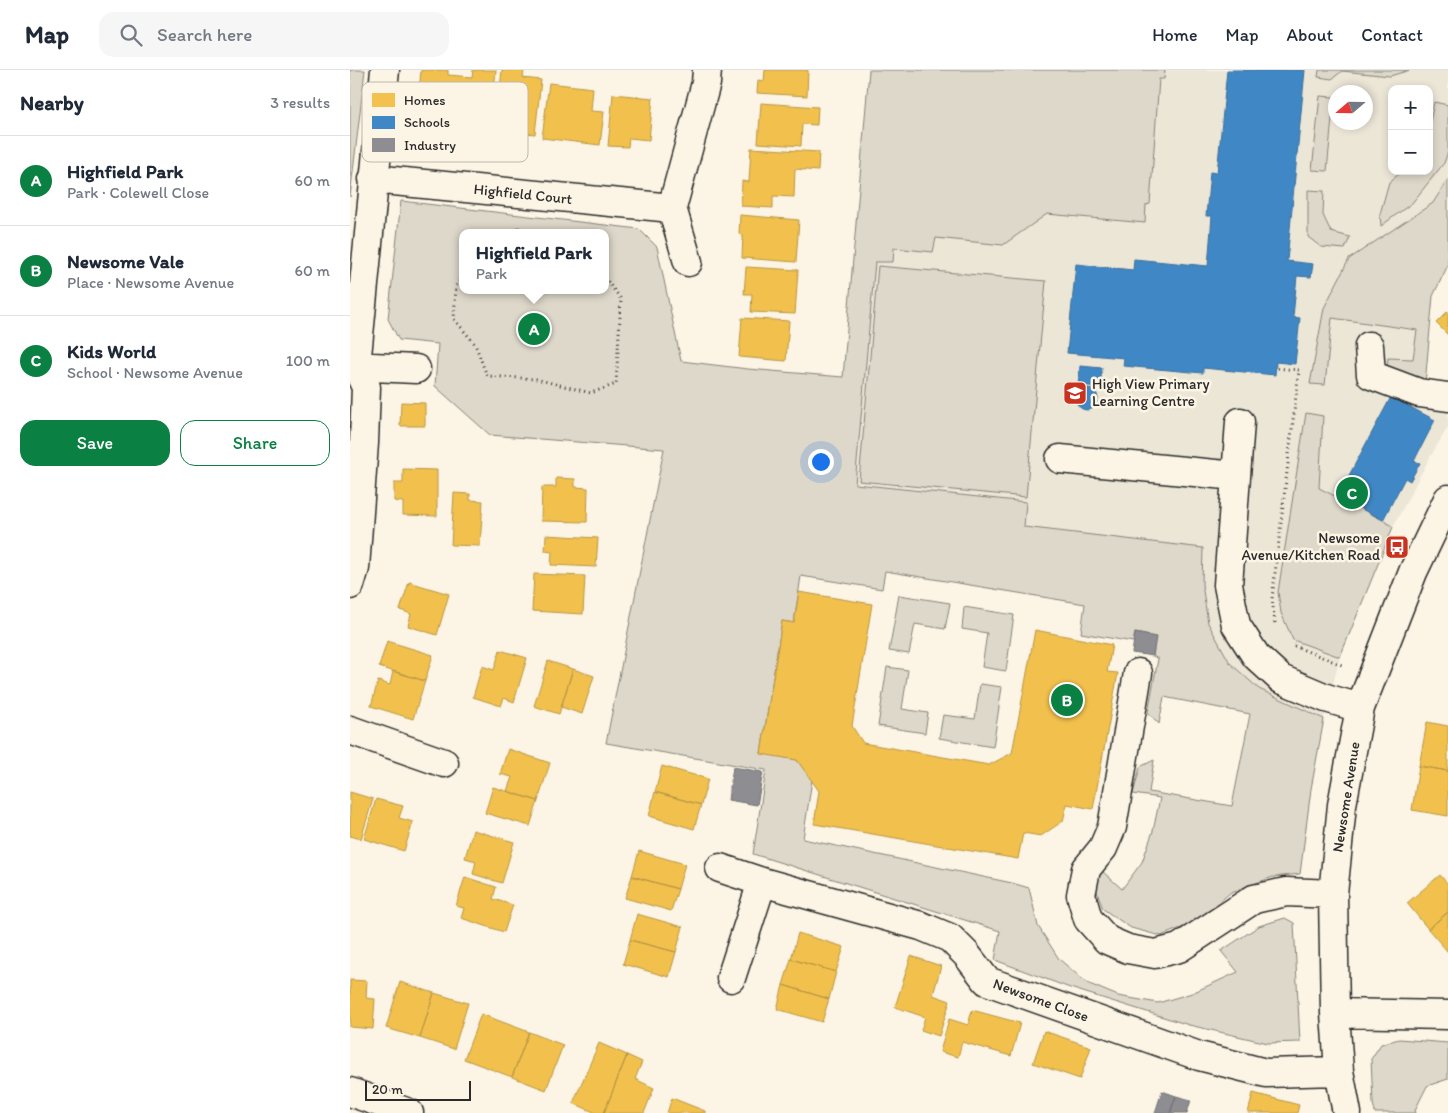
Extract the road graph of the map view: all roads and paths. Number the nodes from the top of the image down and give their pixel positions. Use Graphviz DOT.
graph roads {
  1 [pos="707,70"];
  2 [pos="375,162"];
  3 [pos="373,179"];
  4 [pos="672,208"];
  5 [pos="688,262"];
  6 [pos="459,282"];
  7 [pos="609,283"];
  8 [pos="1369,346"];
  9 [pos="353,366"];
  10 [pos="1275,368"];
  11 [pos="416,369"];
  12 [pos="1448,397"];
  13 [pos="1240,422"];
  14 [pos="1060,459"];
  15 [pos="1236,476"];
  16 [pos="1448,499"];
  17 [pos="350,585"];
  18 [pos="1276,628"];
  19 [pos="1289,644"];
  20 [pos="1138,673"];
  21 [pos="1372,678"];
  22 [pos="1360,708"];
  23 [pos="350,730"];
  24 [pos="444,763"];
  25 [pos="720,868"];
  26 [pos="762,882"];
  27 [pos="1333,894"];
  28 [pos="731,978"];
  29 [pos="1335,1013"];
  30 [pos="1448,1016"];
  31 [pos="1339,1071"];
  32 [pos="350,1092"];
  33 [pos="409,1113"];
  34 [pos="1347,1113"];
  1 -- 4 [label="street"];
  2 -- 3 [label="street"];
  3 -- 4 [label="street, Highfield Court"];
  3 -- 9 [label="street"];
  4 -- 5 [label="street"];
  6 -- 7 [label="path"];
  8 -- 12 [label="street"];
  9 -- 11 [label="street"];
  9 -- 17 [label="street"];
  10 -- 18 [label="path"];
  13 -- 15 [label="street"];
  14 -- 15 [label="street"];
  15 -- 22 [label="street"];
  16 -- 21 [label="street, Newsome Avenue"];
  19 -- 21 [label="path"];
  20 -- 27 [label="street"];
  21 -- 22 [label="street, Newsome Avenue"];
  22 -- 27 [label="street, Newsome Avenue"];
  23 -- 24 [label="street"];
  25 -- 26 [label="street, Newsome Close"];
  26 -- 28 [label="street"];
  26 -- 31 [label="street, Newsome Close"];
  27 -- 29 [label="street, Newsome Avenue"];
  29 -- 30 [label="street"];
  29 -- 31 [label="street, Newsome Avenue"];
  31 -- 34 [label="street, Newsome Avenue"];
  32 -- 33 [label="street"];
}
